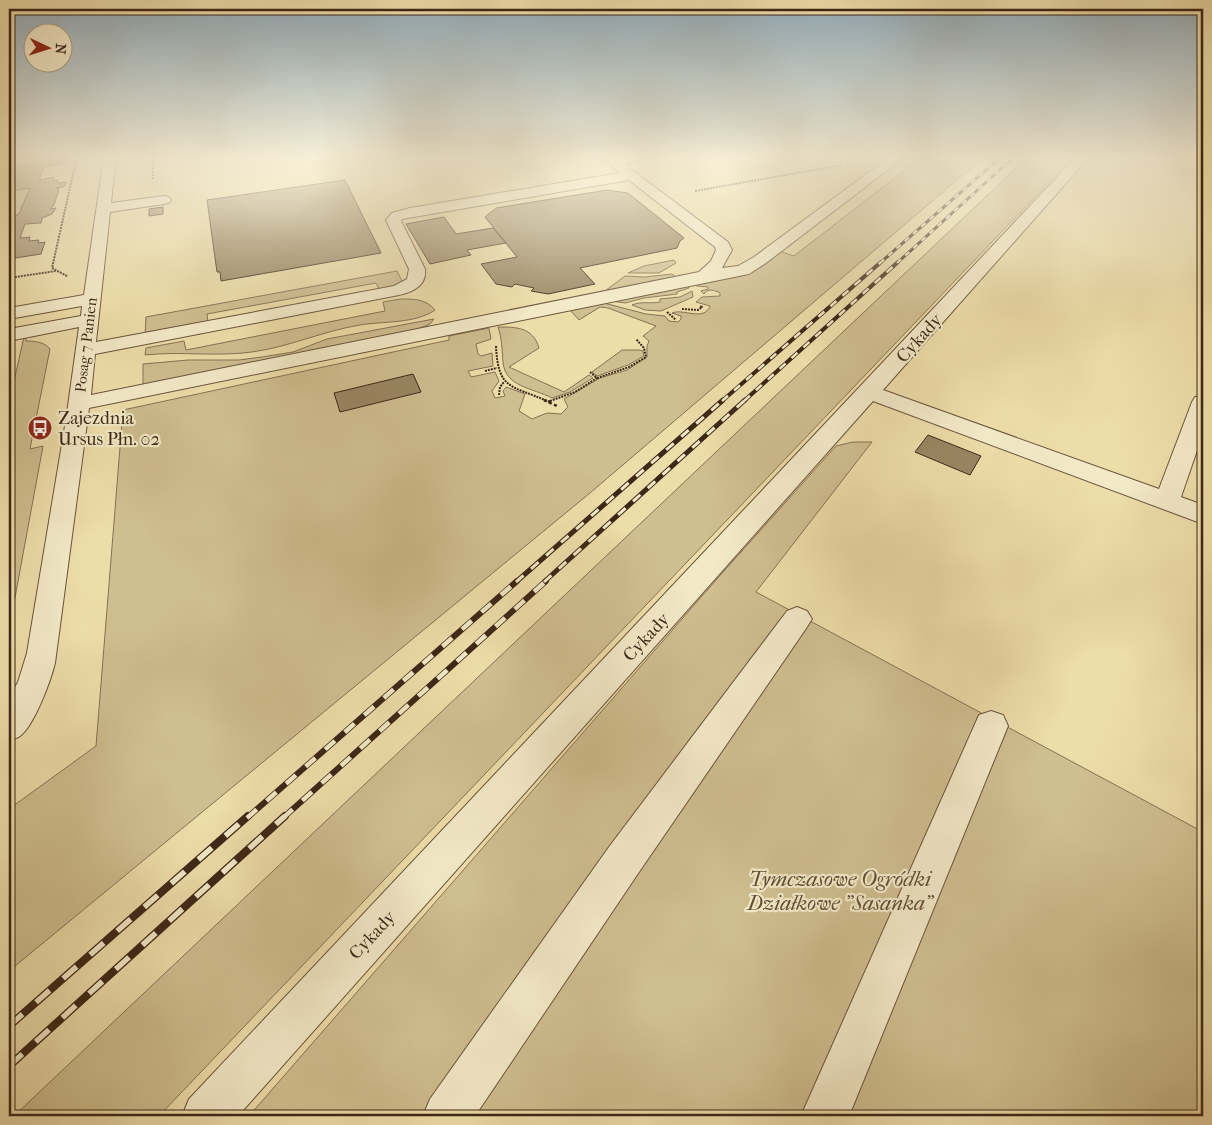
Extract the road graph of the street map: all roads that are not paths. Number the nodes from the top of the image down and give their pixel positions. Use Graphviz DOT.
graph roads {
  1 [pos="106,208"];
  2 [pos="428,208"];
  3 [pos="675,208"];
  4 [pos="829,208"];
  5 [pos="1036,208"];
  6 [pos="103,209"];
  7 [pos="704,276"];
  8 [pos="92,299"];
  9 [pos="9,313"];
  10 [pos="89,320"];
  11 [pos="9,335"];
  12 [pos="85,350"];
  13 [pos="870,392"];
  14 [pos="1203,402"];
  15 [pos="78,404"];
  16 [pos="1167,502"];
  17 [pos="1203,515"];
  18 [pos="797,619"];
  19 [pos="9,726"];
  20 [pos="991,726"];
  21 [pos="206,1116"];
  22 [pos="447,1116"];
  23 [pos="824,1116"];
  1 -- 6 [label="street"];
  2 -- 12 [label="street"];
  3 -- 7 [label="street"];
  4 -- 7 [label="street"];
  5 -- 13 [label="street, Cykady"];
  6 -- 8 [label="street, Posag 7 Panien"];
  7 -- 15 [label="street"];
  8 -- 9 [label="street"];
  8 -- 10 [label="street, Posag 7 Panien"];
  10 -- 11 [label="street"];
  10 -- 12 [label="street, Posag 7 Panien"];
  12 -- 15 [label="street, Posag 7 Panien"];
  13 -- 16 [label="street"];
  13 -- 21 [label="street, Cykady"];
  14 -- 16 [label="street"];
  15 -- 19 [label="street, Posag 7 Panien"];
  16 -- 17 [label="street"];
  18 -- 22 [label="street"];
  20 -- 23 [label="street"];
}
